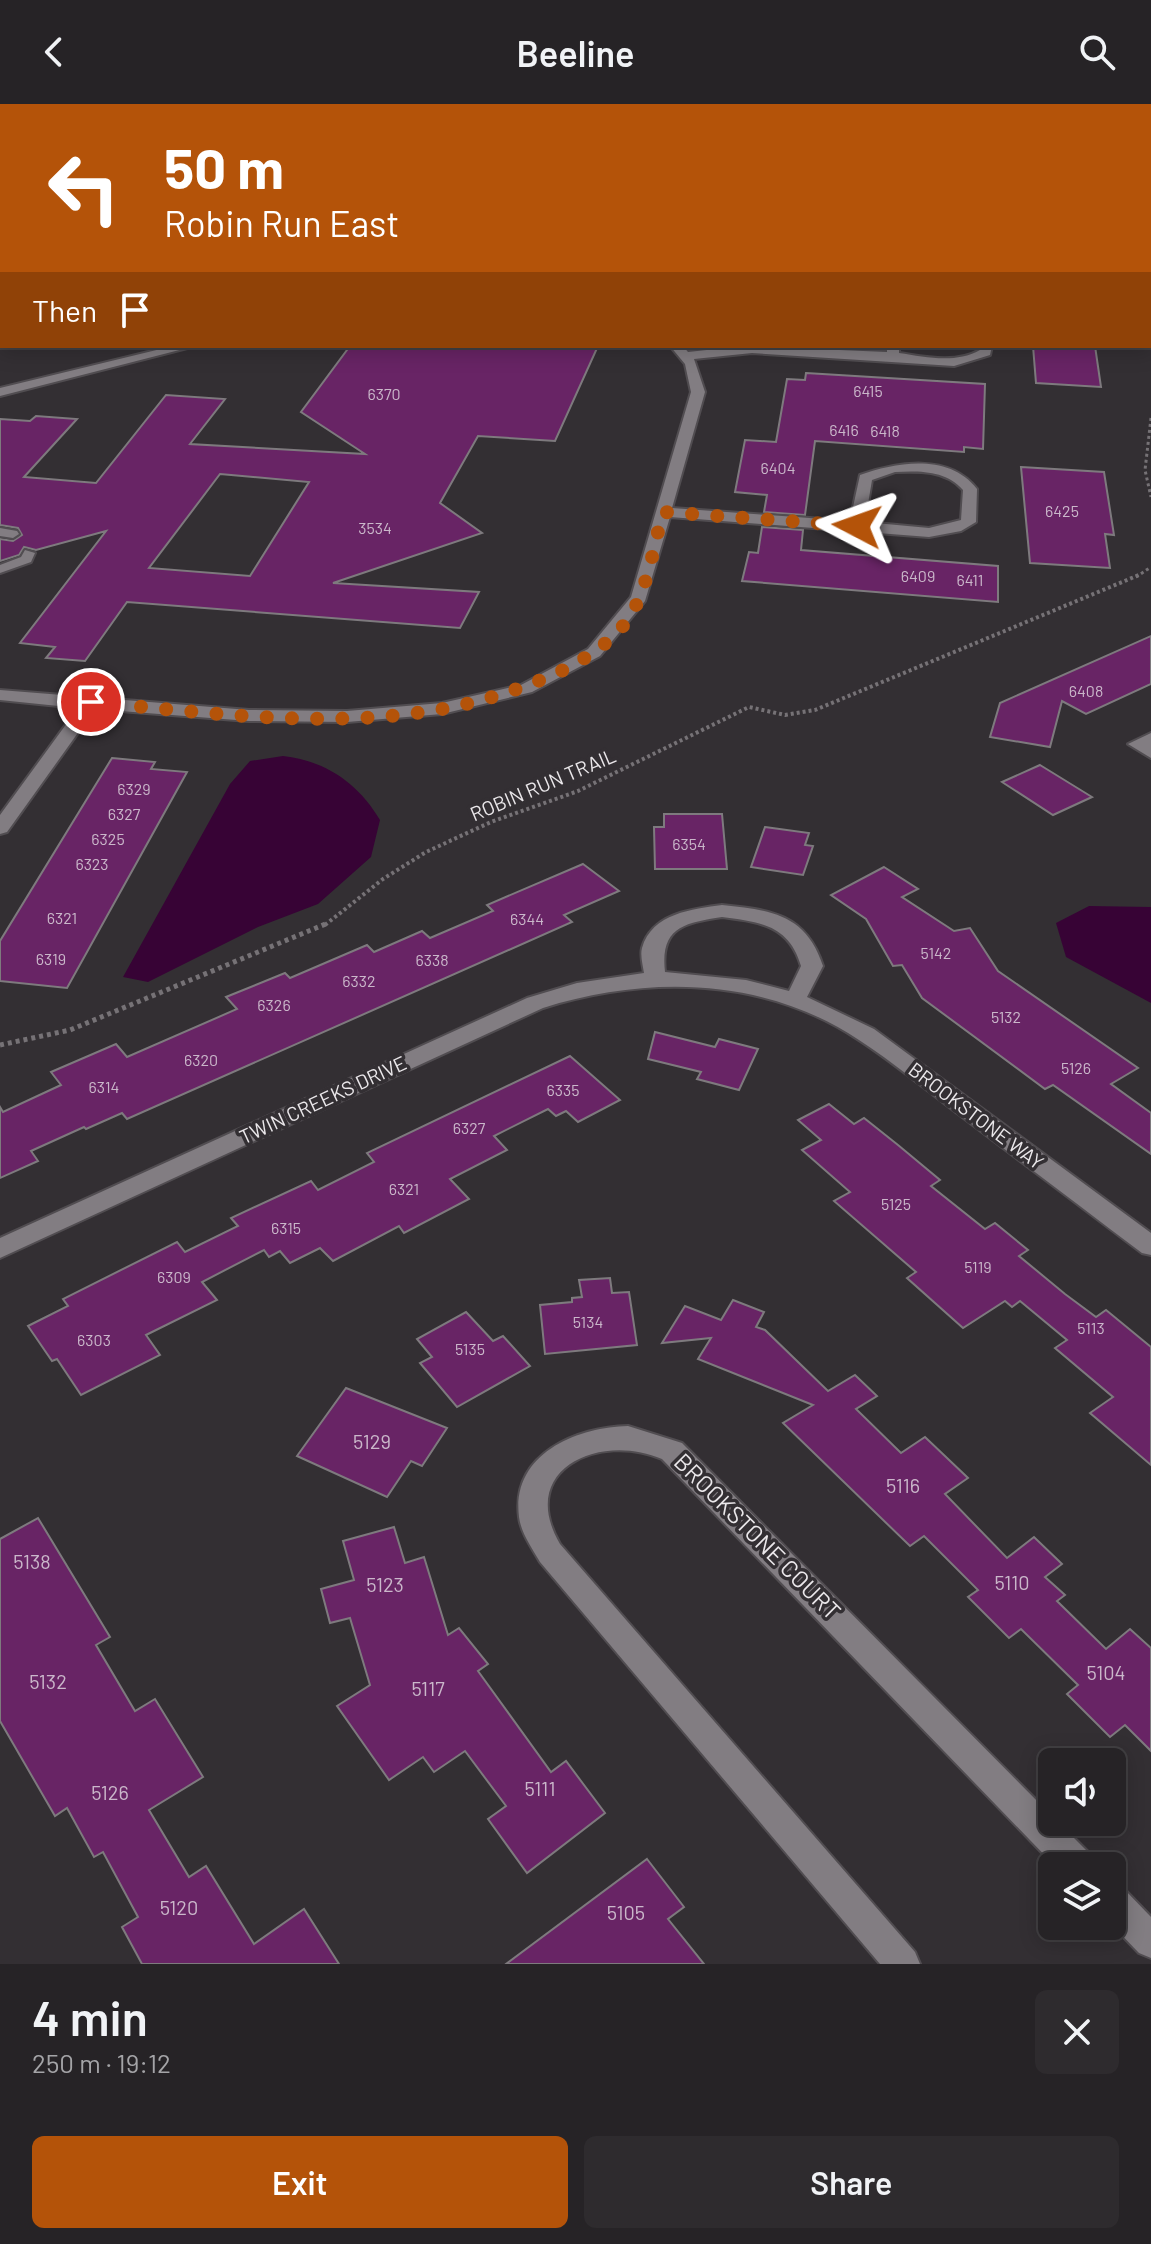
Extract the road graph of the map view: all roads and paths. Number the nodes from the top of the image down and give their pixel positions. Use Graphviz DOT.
graph roads {
  1 [pos="181,348"];
  2 [pos="985,348"];
  3 [pos="681,351"];
  4 [pos="893,351"];
  5 [pos="0,392"];
  6 [pos="1151,418"];
  7 [pos="1151,497"];
  8 [pos="663,512"];
  9 [pos="857,526"];
  10 [pos="29,553"];
  11 [pos="1151,567"];
  12 [pos="0,569"];
  13 [pos="0,695"];
  14 [pos="91,702"];
  15 [pos="1151,738"];
  16 [pos="1151,753"];
  17 [pos="0,828"];
  18 [pos="655,978"];
  19 [pos="727,982"];
  20 [pos="795,999"];
  21 [pos="0,1045"];
  22 [pos="1151,1246"];
  23 [pos="0,1249"];
  24 [pos="1064,1852"];
  25 [pos="1126,1915"];
  26 [pos="1151,1941"];
  27 [pos="903,1964"];
  1 -- 5 [label="street"];
  2 -- 4 [label="street"];
  3 -- 4 [label="street"];
  3 -- 8 [label="street"];
  6 -- 7 [label="path"];
  8 -- 9 [label="street"];
  8 -- 14 [label="street"];
  9 -- 9 [label="street"];
  10 -- 12 [label="lane"];
  11 -- 21 [label="path, ROBIN RUN TRAIL"];
  13 -- 14 [label="street"];
  14 -- 17 [label="street"];
  15 -- 16 [label="street"];
  18 -- 19 [label="street, TWIN CREEKS DRIVE"];
  18 -- 20 [label="street"];
  18 -- 23 [label="street, TWIN CREEKS DRIVE"];
  19 -- 20 [label="street, BROOKSTONE WAY"];
  20 -- 22 [label="street, BROOKSTONE WAY"];
  24 -- 27 [label="street, BROOKSTONE COURT"];
  25 -- 26 [label="street"];
}
